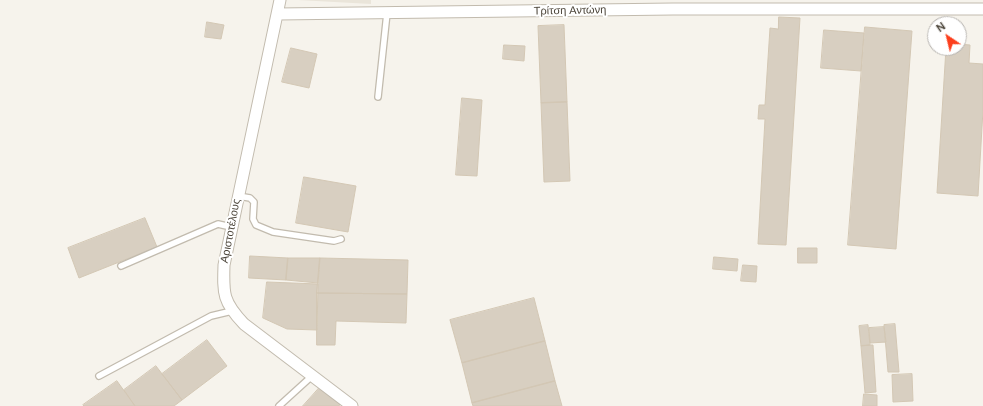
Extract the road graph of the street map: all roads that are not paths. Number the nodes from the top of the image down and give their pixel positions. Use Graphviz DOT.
graph roads {
  1 [pos="280,0"];
  2 [pos="983,9"];
  3 [pos="387,13"];
  4 [pos="278,14"];
  5 [pos="378,96"];
  6 [pos="238,196"];
  7 [pos="231,227"];
  8 [pos="341,239"];
  9 [pos="121,266"];
  10 [pos="232,311"];
  11 [pos="99,376"];
  12 [pos="312,376"];
  13 [pos="279,406"];
  14 [pos="352,406"];
  1 -- 4 [label="street, Αριστοτέλους"];
  2 -- 3 [label="street, Τρίτση Αντώνη"];
  3 -- 4 [label="street, Τρίτση Αντώνη"];
  3 -- 5 [label="lane"];
  4 -- 6 [label="street, Αριστοτέλους"];
  6 -- 7 [label="street, Αριστοτέλους"];
  6 -- 8 [label="lane"];
  7 -- 9 [label="lane"];
  7 -- 10 [label="street, Αριστοτέλους"];
  10 -- 11 [label="lane"];
  10 -- 12 [label="street, Αριστοτέλους"];
  12 -- 13 [label="lane"];
  12 -- 14 [label="street, Αριστοτέλους"];
}
